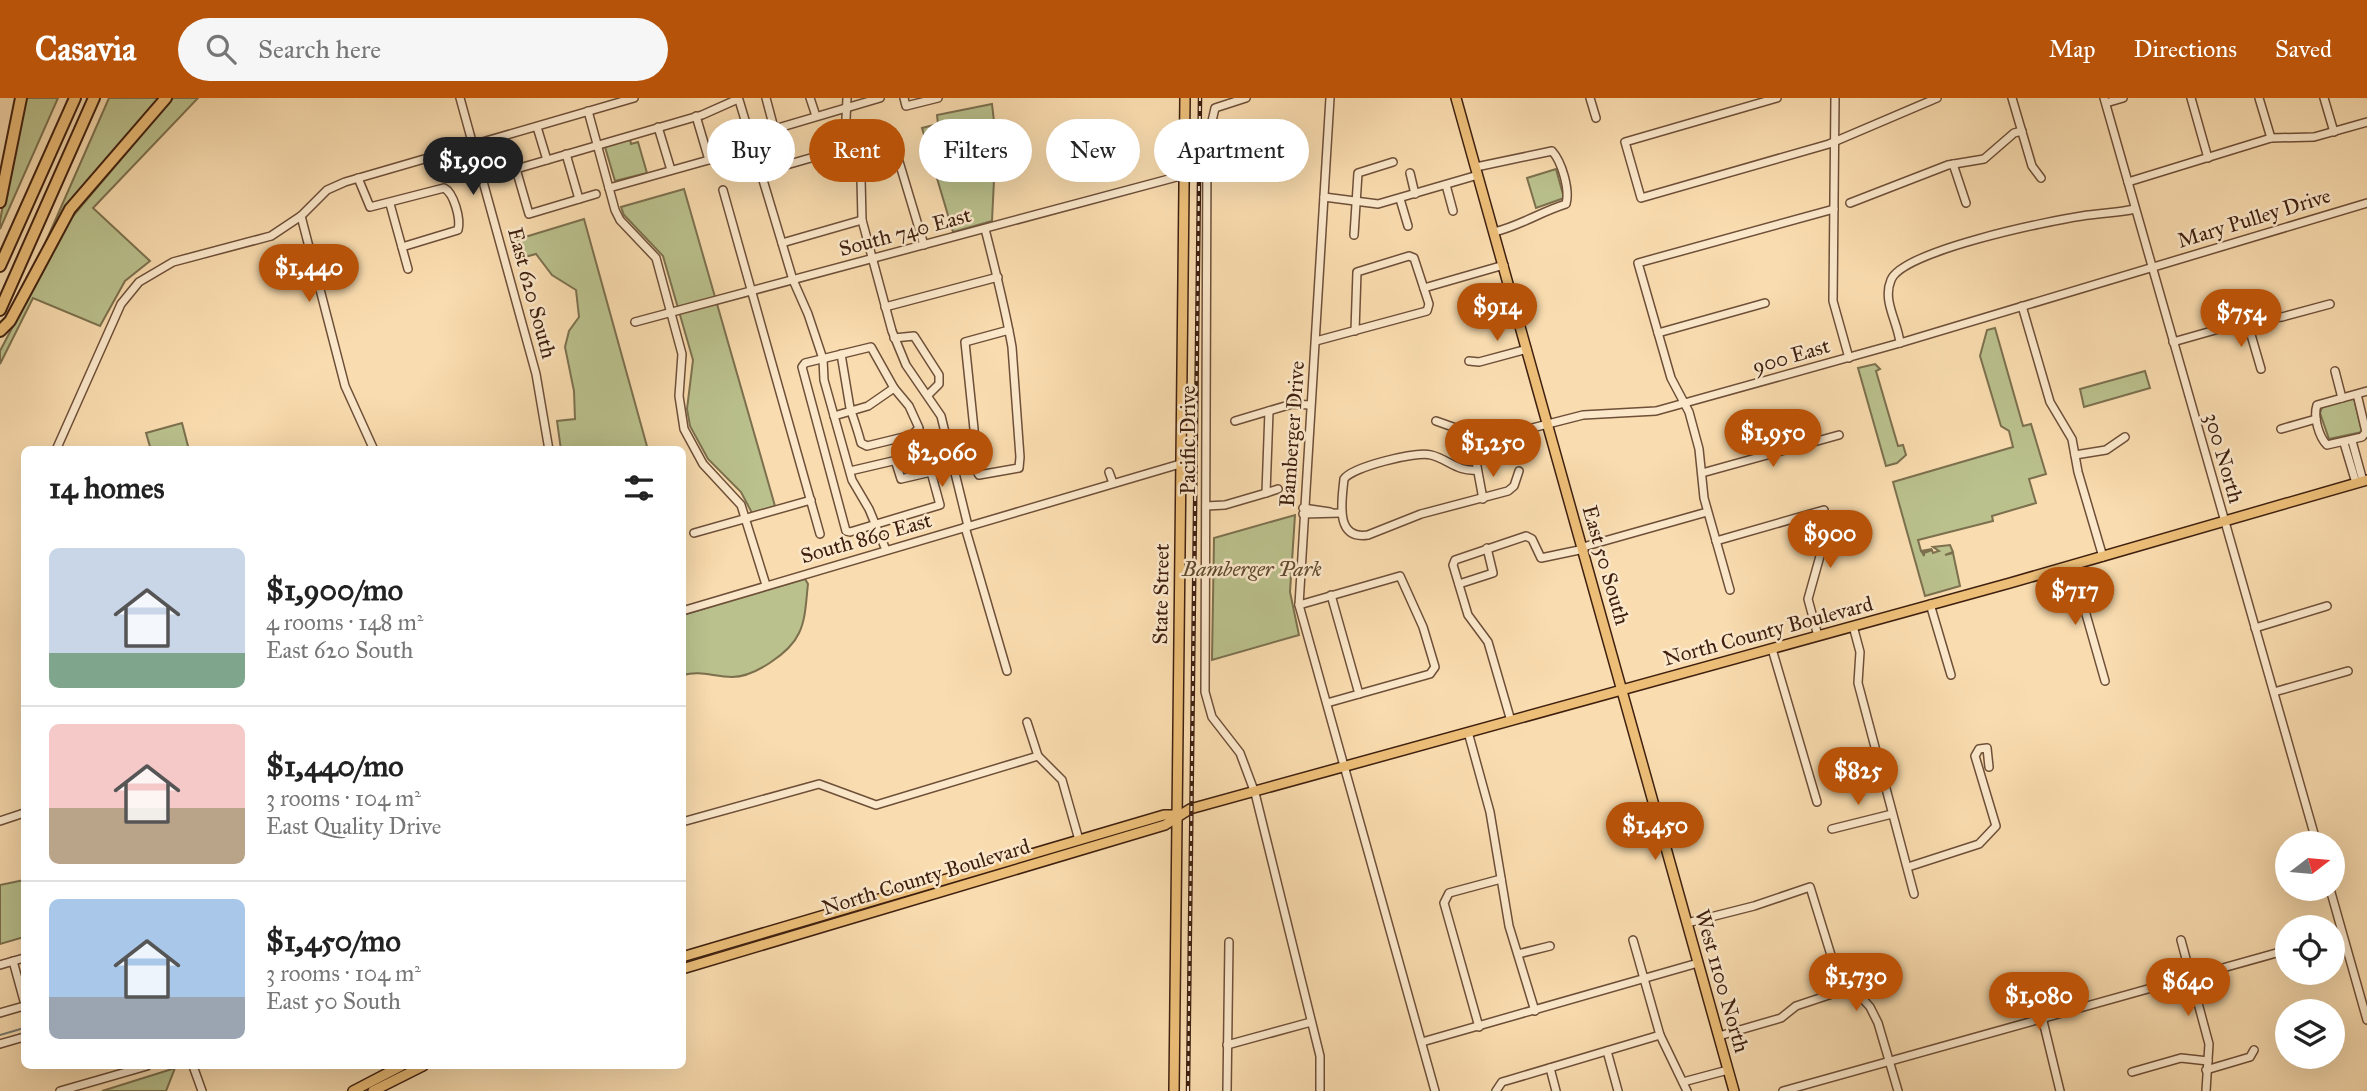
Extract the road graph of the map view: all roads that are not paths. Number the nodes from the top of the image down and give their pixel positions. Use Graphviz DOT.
graph roads {
  1 [pos="19,98"];
  2 [pos="75,98"];
  3 [pos="94,98"];
  4 [pos="166,98"];
  5 [pos="460,98"];
  6 [pos="634,98"];
  7 [pos="766,98"];
  8 [pos="810,98"];
  9 [pos="847,98"];
  10 [pos="880,98"];
  11 [pos="938,98"];
  12 [pos="1185,98"];
  13 [pos="1247,98"];
  14 [pos="1330,98"];
  15 [pos="1455,98"];
  16 [pos="1590,98"];
  17 [pos="1777,98"];
  18 [pos="1835,98"];
  19 [pos="1937,98"];
  20 [pos="2012,98"];
  21 [pos="2123,98"];
  22 [pos="2191,98"];
  23 [pos="2259,98"];
  24 [pos="2324,98"];
  25 [pos="738,99"];
  26 [pos="2105,101"];
  27 [pos="905,102"];
  28 [pos="847,107"];
  29 [pos="588,111"];
  30 [pos="816,116"];
  31 [pos="696,117"];
  32 [pos="1596,118"];
  33 [pos="745,119"];
  34 [pos="772,119"];
  35 [pos="848,119"];
  36 [pos="1185,119"];
  37 [pos="795,122"];
  38 [pos="2367,122"];
  39 [pos="537,127"];
  40 [pos="658,127"];
  41 [pos="2022,131"];
  42 [pos="2334,132"];
  43 [pos="2271,138"];
  44 [pos="1835,140"];
  45 [pos="597,144"];
  46 [pos="473,147"];
  47 [pos="707,153"];
  48 [pos="566,154"];
  49 [pos="2207,158"];
  50 [pos="547,160"];
  51 [pos="707,161"];
  52 [pos="1393,162"];
  53 [pos="1953,164"];
  54 [pos="671,170"];
  55 [pos="1477,171"];
  56 [pos="1410,173"];
  57 [pos="358,178"];
  58 [pos="2041,178"];
  59 [pos="765,182"];
  60 [pos="861,182"];
  61 [pos="905,182"];
  62 [pos="1158,182"];
  63 [pos="1184,182"];
  64 [pos="2128,182"];
  65 [pos="1446,185"];
  66 [pos="609,188"];
  67 [pos="723,190"];
  68 [pos="596,194"];
  69 [pos="1415,194"];
  70 [pos="1324,197"];
  71 [pos="579,199"];
  72 [pos="1400,199"];
  73 [pos="1354,201"];
  74 [pos="0,202"];
  75 [pos="1850,203"];
  76 [pos="1965,203"];
  77 [pos="2367,203"];
  78 [pos="390,204"];
  79 [pos="1834,209"];
  80 [pos="2135,209"];
  81 [pos="1453,211"];
  82 [pos="301,216"];
  83 [pos="862,220"];
  84 [pos="1408,226"];
  85 [pos="985,229"];
  86 [pos="1494,232"];
  87 [pos="1354,235"];
  88 [pos="782,243"];
  89 [pos="924,245"];
  90 [pos="402,247"];
  91 [pos="873,259"];
  92 [pos="1504,265"];
  93 [pos="0,266"];
  94 [pos="2152,267"];
  95 [pos="408,269"];
  96 [pos="998,277"];
  97 [pos="793,280"];
  98 [pos="1424,288"];
  99 [pos="753,290"];
  100 [pos="1765,303"];
  101 [pos="2330,304"];
  102 [pos="2022,306"];
  103 [pos="885,307"];
  104 [pos="0,310"];
  105 [pos="671,313"];
  106 [pos="2247,321"];
  107 [pos="635,322"];
  108 [pos="1009,330"];
  109 [pos="0,331"];
  110 [pos="1355,331"];
  111 [pos="1658,333"];
  112 [pos="894,338"];
  113 [pos="1316,341"];
  114 [pos="2173,342"];
  115 [pos="1900,343"];
  116 [pos="1527,349"];
  117 [pos="841,354"];
  118 [pos="1849,358"];
  119 [pos="823,359"];
  120 [pos="1469,361"];
  121 [pos="2261,369"];
  122 [pos="2335,371"];
  123 [pos="894,388"];
  124 [pos="2367,391"];
  125 [pos="2357,394"];
  126 [pos="928,395"];
  127 [pos="2342,398"];
  128 [pos="1684,404"];
  129 [pos="1310,405"];
  130 [pos="851,411"];
  131 [pos="1269,411"];
  132 [pos="834,416"];
  133 [pos="2316,419"];
  134 [pos="1235,421"];
  135 [pos="1436,421"];
  136 [pos="1549,424"];
  137 [pos="2281,429"];
  138 [pos="2366,432"];
  139 [pos="1478,434"];
  140 [pos="1839,435"];
  141 [pos="2125,437"];
  142 [pos="974,442"];
  143 [pos="2348,442"];
  144 [pos="58,446"];
  145 [pos="372,446"];
  146 [pos="548,446"];
  147 [pos="949,446"];
  148 [pos="2075,455"];
  149 [pos="895,460"];
  150 [pos="1180,464"];
  151 [pos="1476,467"];
  152 [pos="850,471"];
  153 [pos="1519,471"];
  154 [pos="1110,472"];
  155 [pos="1702,472"];
  156 [pos="2362,481"];
  157 [pos="1113,483"];
  158 [pos="1278,489"];
  159 [pos="1266,493"];
  160 [pos="1483,499"];
  161 [pos="811,500"];
  162 [pos="1206,506"];
  163 [pos="1303,511"];
  164 [pos="1707,512"];
  165 [pos="1341,513"];
  166 [pos="746,518"];
  167 [pos="2224,522"];
  168 [pos="876,524"];
  169 [pos="966,526"];
  170 [pos="694,533"];
  171 [pos="820,534"];
  172 [pos="1716,541"];
  173 [pos="1487,548"];
  174 [pos="1584,548"];
  175 [pos="886,550"];
  176 [pos="2102,556"];
  177 [pos="2071,565"];
  178 [pos="1459,584"];
  179 [pos="766,585"];
  180 [pos="1730,590"];
  181 [pos="1331,595"];
  182 [pos="1930,604"];
  183 [pos="1299,605"];
  184 [pos="2327,606"];
  185 [pos="686,610"];
  186 [pos="1853,626"];
  187 [pos="2255,628"];
  188 [pos="1818,636"];
  189 [pos="1772,649"];
  190 [pos="1007,671"];
  191 [pos="2348,671"];
  192 [pos="1951,675"];
  193 [pos="2105,681"];
  194 [pos="1623,689"];
  195 [pos="2274,692"];
  196 [pos="1359,694"];
  197 [pos="1326,704"];
  198 [pos="1511,720"];
  199 [pos="1027,722"];
  200 [pos="1468,732"];
  201 [pos="1038,757"];
  202 [pos="1989,767"];
  203 [pos="1345,768"];
  204 [pos="1255,793"];
  205 [pos="1817,802"];
  206 [pos="21,814"];
  207 [pos="1892,814"];
  208 [pos="1177,815"];
  209 [pos="0,821"];
  210 [pos="686,821"];
  211 [pos="1832,829"];
  212 [pos="2313,831"];
  213 [pos="1079,840"];
  214 [pos="1908,866"];
  215 [pos="1502,879"];
  216 [pos="1676,880"];
  217 [pos="1914,894"];
  218 [pos="1687,923"];
  219 [pos="1633,940"];
  220 [pos="2181,940"];
  221 [pos="2345,941"];
  222 [pos="1229,943"];
  223 [pos="1550,946"];
  224 [pos="2275,953"];
  225 [pos="1518,954"];
  226 [pos="686,956"];
  227 [pos="21,959"];
  228 [pos="13,961"];
  229 [pos="1698,963"];
  230 [pos="0,965"];
  231 [pos="686,968"];
  232 [pos="2192,976"];
  233 [pos="1644,979"];
  234 [pos="1850,988"];
  235 [pos="21,992"];
  236 [pos="21,1005"];
  237 [pos="1535,1011"];
  238 [pos="0,1013"];
  239 [pos="2042,1017"];
  240 [pos="2367,1020"];
  241 [pos="1311,1022"];
  242 [pos="1479,1027"];
  243 [pos="1660,1035"];
  244 [pos="1719,1036"];
  245 [pos="21,1038"];
  246 [pos="1422,1042"];
  247 [pos="0,1044"];
  248 [pos="1227,1045"];
  249 [pos="2254,1050"];
  250 [pos="1607,1051"];
  251 [pos="1891,1061"];
  252 [pos="2208,1061"];
  253 [pos="1550,1068"];
  254 [pos="137,1069"];
  255 [pos="194,1069"];
  256 [pos="395,1069"];
  257 [pos="418,1069"];
  258 [pos="1728,1070"];
  259 [pos="2206,1070"];
  260 [pos="2132,1072"];
  261 [pos="1683,1082"];
  262 [pos="1498,1088"];
  263 [pos="60,1091"];
  264 [pos="202,1091"];
  265 [pos="353,1091"];
  266 [pos="373,1091"];
  267 [pos="1174,1091"];
  268 [pos="1227,1091"];
  269 [pos="1320,1091"];
  270 [pos="1435,1091"];
  271 [pos="1556,1091"];
  272 [pos="1618,1091"];
  273 [pos="1687,1091"];
  274 [pos="1734,1091"];
  275 [pos="1783,1091"];
  276 [pos="1898,1091"];
  277 [pos="2060,1091"];
  278 [pos="2206,1091"];
  1 -- 74 [label="highway"];
  2 -- 93 [label="highway"];
  3 -- 104 [label="highway"];
  4 -- 109 [label="highway"];
  5 -- 46 [label="street, East 620 South"];
  6 -- 29 [label="street"];
  7 -- 34 [label="street"];
  8 -- 30 [label="street"];
  9 -- 28 [label="street"];
  10 -- 28 [label="street"];
  11 -- 27 [label="street"];
  12 -- 36 [label="main road, State Street"];
  13 -- 162 [label="street, Pacific Drive"];
  14 -- 70 [label="street, Bamberger Drive"];
  15 -- 55 [label="main road, East 50 South"];
  16 -- 32 [label="street"];
  17 -- 44 [label="street"];
  18 -- 44 [label="street"];
  19 -- 44 [label="street"];
  20 -- 41 [label="street"];
  21 -- 26 [label="street"];
  22 -- 49 [label="street"];
  23 -- 43 [label="street"];
  24 -- 42 [label="street"];
  25 -- 31 [label="street"];
  25 -- 33 [label="street"];
  26 -- 64 [label="street, 300 North"];
  28 -- 30 [label="street"];
  28 -- 35 [label="street"];
  29 -- 39 [label="street"];
  29 -- 45 [label="street"];
  30 -- 37 [label="street"];
  31 -- 40 [label="street"];
  31 -- 47 [label="street"];
  38 -- 42 [label="street"];
  39 -- 46 [label="street"];
  39 -- 50 [label="street"];
  40 -- 45 [label="street"];
  40 -- 54 [label="street"];
  41 -- 53 [label="street"];
  41 -- 58 [label="street"];
  42 -- 43 [label="street"];
  43 -- 49 [label="street"];
  44 -- 79 [label="street"];
  45 -- 48 [label="street"];
  45 -- 66 [label="street"];
  46 -- 57 [label="street"];
  46 -- 146 [label="street, East 620 South"];
  48 -- 50 [label="street"];
  48 -- 71 [label="street"];
  49 -- 64 [label="street"];
  50 -- 71 [label="street"];
  51 -- 54 [label="street"];
  52 -- 73 [label="street"];
  53 -- 75 [label="street"];
  53 -- 76 [label="street"];
  54 -- 66 [label="street"];
  55 -- 65 [label="street"];
  55 -- 86 [label="main road, East 50 South"];
  55 -- 86 [label="street"];
  56 -- 69 [label="street"];
  57 -- 78 [label="street"];
  57 -- 82 [label="street"];
  59 -- 88 [label="street"];
  60 -- 83 [label="street"];
  61 -- 89 [label="street"];
  62 -- 85 [label="street, South 740 East"];
  63 -- 150 [label="main road, State Street"];
  64 -- 80 [label="street, 300 North"];
  65 -- 69 [label="street"];
  65 -- 81 [label="street"];
  66 -- 105 [label="street"];
  67 -- 99 [label="street"];
  68 -- 71 [label="street"];
  69 -- 72 [label="street"];
  70 -- 73 [label="street"];
  70 -- 113 [label="street, Bamberger Drive"];
  72 -- 73 [label="street"];
  72 -- 84 [label="street"];
  73 -- 87 [label="street"];
  77 -- 94 [label="street, Mary Pulley Drive"];
  78 -- 90 [label="street"];
  78 -- 90 [label="street"];
  79 -- 111 [label="street"];
  79 -- 118 [label="street"];
  80 -- 94 [label="street, 300 North"];
  80 -- 115 [label="street"];
  82 -- 144 [label="street"];
  82 -- 145 [label="street"];
  83 -- 88 [label="street"];
  83 -- 91 [label="street"];
  85 -- 89 [label="street, South 740 East"];
  85 -- 96 [label="street"];
  86 -- 92 [label="main road, East 50 South"];
  88 -- 97 [label="street"];
  89 -- 91 [label="street, South 740 East"];
  90 -- 95 [label="street"];
  91 -- 97 [label="street, South 740 East"];
  91 -- 103 [label="street"];
  92 -- 98 [label="street"];
  92 -- 116 [label="main road, East 50 South"];
  94 -- 102 [label="street, 900 East"];
  94 -- 114 [label="street, 300 North"];
  96 -- 103 [label="street"];
  96 -- 108 [label="street"];
  97 -- 99 [label="street, South 740 East"];
  97 -- 119 [label="street"];
  98 -- 110 [label="street"];
  98 -- 110 [label="street"];
  99 -- 105 [label="street, South 740 East"];
  99 -- 161 [label="street"];
  100 -- 111 [label="street"];
  101 -- 106 [label="street"];
  102 -- 115 [label="street, 900 East"];
  102 -- 148 [label="street"];
  103 -- 112 [label="street"];
  105 -- 107 [label="street, South 740 East"];
  105 -- 166 [label="street"];
  106 -- 114 [label="street"];
  106 -- 121 [label="street"];
  108 -- 142 [label="street"];
  108 -- 142 [label="street"];
  110 -- 113 [label="street"];
  111 -- 128 [label="street"];
  112 -- 126 [label="street"];
  112 -- 126 [label="street"];
  113 -- 129 [label="street, Bamberger Drive"];
  114 -- 167 [label="street, 300 North"];
  115 -- 118 [label="street, 900 East"];
  116 -- 120 [label="street"];
  116 -- 136 [label="main road, East 50 South"];
  117 -- 119 [label="street"];
  117 -- 123 [label="street"];
  117 -- 130 [label="street"];
  118 -- 128 [label="street, 900 East"];
  119 -- 132 [label="street"];
  119 -- 168 [label="street"];
  122 -- 127 [label="street"];
  123 -- 130 [label="street"];
  123 -- 130 [label="street"];
  124 -- 125 [label="street"];
  125 -- 127 [label="street"];
  125 -- 138 [label="street"];
  126 -- 147 [label="street"];
  127 -- 133 [label="street"];
  128 -- 136 [label="street, 900 East"];
  128 -- 155 [label="street"];
  129 -- 131 [label="street"];
  129 -- 163 [label="street, Bamberger Drive"];
  130 -- 132 [label="street"];
  131 -- 134 [label="street"];
  131 -- 159 [label="street"];
  132 -- 152 [label="street"];
  133 -- 137 [label="street"];
  133 -- 143 [label="street"];
  135 -- 139 [label="street, 900 East"];
  136 -- 139 [label="street, 900 East"];
  136 -- 174 [label="main road, East 50 South"];
  138 -- 143 [label="street"];
  139 -- 151 [label="street"];
  140 -- 155 [label="street"];
  141 -- 148 [label="street"];
  142 -- 147 [label="street"];
  143 -- 156 [label="street"];
  147 -- 149 [label="street"];
  147 -- 169 [label="street"];
  148 -- 176 [label="street"];
  149 -- 152 [label="street"];
  149 -- 168 [label="street"];
  150 -- 157 [label="street, South 860 East"];
  150 -- 208 [label="main road, State Street"];
  151 -- 160 [label="street"];
  151 -- 165 [label="street"];
  152 -- 168 [label="street"];
  153 -- 160 [label="street"];
  154 -- 157 [label="street"];
  155 -- 164 [label="street"];
  156 -- 167 [label="main road, North County Boulevard"];
  157 -- 169 [label="street, South 860 East"];
  158 -- 159 [label="street"];
  159 -- 162 [label="street"];
  160 -- 165 [label="street"];
  161 -- 166 [label="street"];
  161 -- 171 [label="street"];
  162 -- 204 [label="street, Pacific Drive"];
  163 -- 165 [label="street"];
  163 -- 183 [label="street, Bamberger Drive"];
  164 -- 172 [label="street"];
  164 -- 174 [label="street"];
  166 -- 170 [label="street"];
  166 -- 179 [label="street"];
  167 -- 176 [label="main road, North County Boulevard"];
  167 -- 187 [label="street, 300 North"];
  168 -- 175 [label="street"];
  169 -- 175 [label="street, South 860 East"];
  169 -- 190 [label="street"];
  172 -- 180 [label="street"];
  172 -- 188 [label="street"];
  173 -- 174 [label="street"];
  173 -- 178 [label="street"];
  173 -- 178 [label="street"];
  174 -- 194 [label="main road, East 50 South"];
  175 -- 179 [label="street, South 860 East"];
  176 -- 177 [label="main road, North County Boulevard"];
  177 -- 182 [label="main road, North County Boulevard"];
  177 -- 193 [label="street"];
  178 -- 198 [label="street"];
  179 -- 185 [label="street, South 860 East"];
  181 -- 183 [label="street"];
  181 -- 196 [label="street"];
  181 -- 196 [label="street"];
  182 -- 186 [label="main road, North County Boulevard"];
  182 -- 192 [label="street"];
  183 -- 197 [label="street, Bamberger Drive"];
  184 -- 187 [label="street"];
  186 -- 188 [label="main road, North County Boulevard"];
  186 -- 207 [label="street"];
  187 -- 195 [label="street, 300 North"];
  188 -- 189 [label="main road, North County Boulevard"];
  189 -- 194 [label="main road, North County Boulevard"];
  189 -- 205 [label="street"];
  191 -- 195 [label="street"];
  194 -- 198 [label="main road, North County Boulevard"];
  194 -- 216 [label="main road, East 50 South"];
  195 -- 212 [label="street, 300 North"];
  196 -- 197 [label="street"];
  197 -- 203 [label="street, Bamberger Drive"];
  198 -- 200 [label="main road, North County Boulevard"];
  199 -- 201 [label="street"];
  200 -- 203 [label="main road, North County Boulevard"];
  200 -- 215 [label="street"];
  201 -- 210 [label="street"];
  201 -- 213 [label="street"];
  202 -- 214 [label="street"];
  203 -- 204 [label="main road, North County Boulevard"];
  203 -- 246 [label="street, Bamberger Drive"];
  204 -- 208 [label="main road, North County Boulevard"];
  204 -- 241 [label="street, Pacific Drive"];
  206 -- 209 [label="street"];
  207 -- 211 [label="street"];
  207 -- 214 [label="street"];
  208 -- 213 [label="main road, North County Boulevard"];
  208 -- 231 [label="main road, North County Boulevard"];
  208 -- 267 [label="main road, State Street"];
  213 -- 226 [label="main road, North County Boulevard"];
  214 -- 217 [label="street"];
  215 -- 225 [label="street"];
  215 -- 242 [label="street"];
  216 -- 218 [label="main road, West 1100 North"];
  218 -- 229 [label="main road, West 1100 North"];
  218 -- 234 [label="street"];
  219 -- 233 [label="street"];
  220 -- 232 [label="street"];
  221 -- 240 [label="street"];
  222 -- 248 [label="street"];
  223 -- 225 [label="street"];
  224 -- 232 [label="street"];
  225 -- 237 [label="street"];
  227 -- 228 [label="street"];
  228 -- 230 [label="street"];
  228 -- 235 [label="street"];
  229 -- 233 [label="street"];
  229 -- 244 [label="main road, West 1100 North"];
  232 -- 239 [label="street"];
  232 -- 252 [label="street"];
  233 -- 237 [label="street"];
  233 -- 243 [label="street"];
  234 -- 244 [label="street"];
  234 -- 251 [label="street"];
  236 -- 238 [label="street"];
  237 -- 242 [label="street"];
  239 -- 251 [label="street"];
  239 -- 277 [label="street"];
  241 -- 248 [label="street"];
  241 -- 269 [label="street, Pacific Drive"];
  242 -- 246 [label="street"];
  243 -- 250 [label="street"];
  243 -- 261 [label="street"];
  244 -- 258 [label="main road, West 1100 North"];
  245 -- 247 [label="street"];
  246 -- 270 [label="street, Bamberger Drive"];
  248 -- 268 [label="street"];
  249 -- 259 [label="street"];
  250 -- 253 [label="street"];
  250 -- 272 [label="street"];
  251 -- 275 [label="street"];
  251 -- 276 [label="street"];
  252 -- 259 [label="street"];
  252 -- 260 [label="street"];
  253 -- 262 [label="street"];
  253 -- 271 [label="street"];
  254 -- 263 [label="street"];
  255 -- 264 [label="street"];
  256 -- 265 [label="main road"];
  257 -- 266 [label="main road"];
  258 -- 261 [label="street"];
  258 -- 274 [label="main road, West 1100 North"];
  259 -- 278 [label="street"];
  261 -- 273 [label="street"];
}
